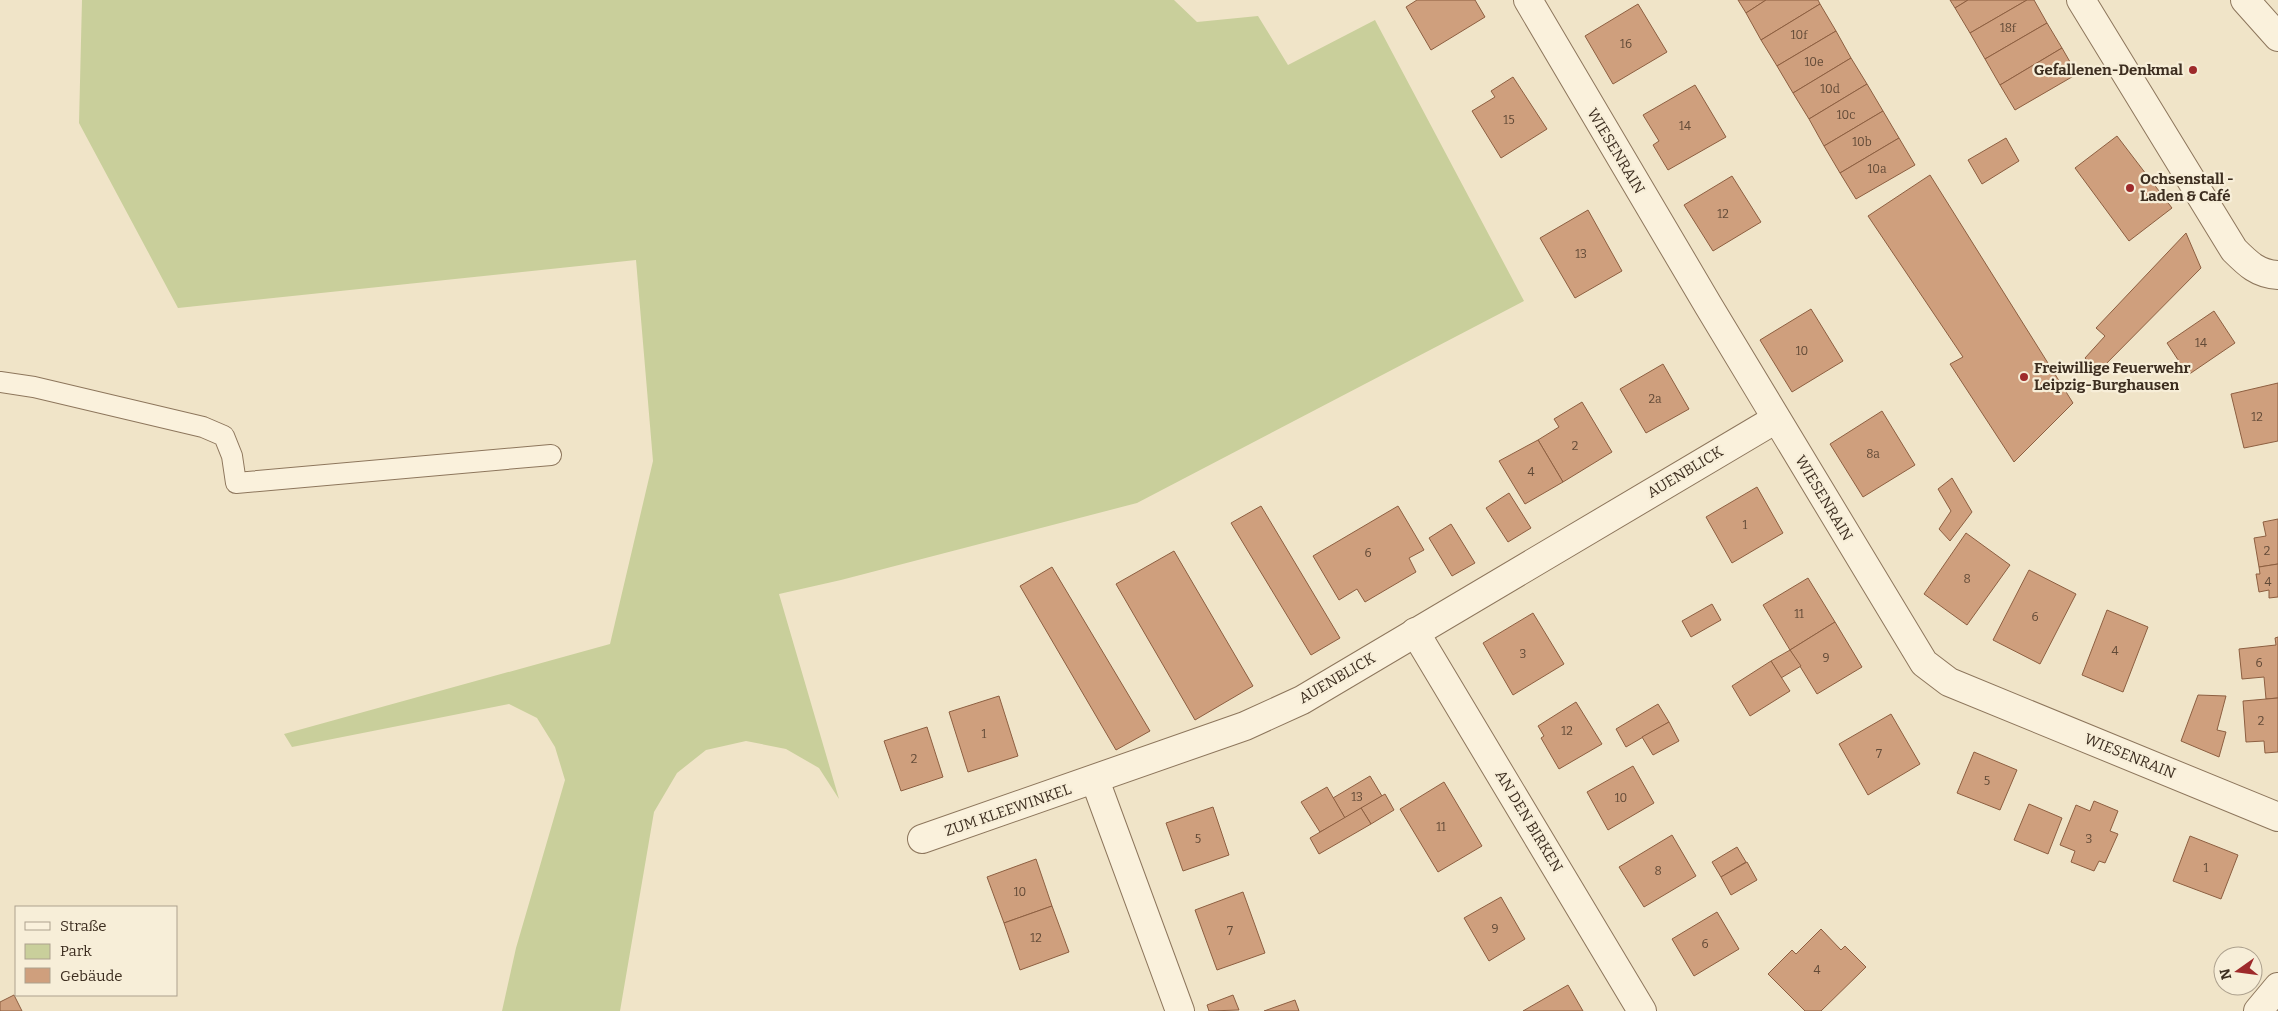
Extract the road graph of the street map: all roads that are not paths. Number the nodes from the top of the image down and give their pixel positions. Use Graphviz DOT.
graph roads {
  1 [pos="1528,0"];
  2 [pos="2081,0"];
  3 [pos="2244,0"];
  4 [pos="2278,37"];
  5 [pos="2278,275"];
  6 [pos="0,382"];
  7 [pos="1776,418"];
  8 [pos="552,455"];
  9 [pos="1416,632"];
  10 [pos="1095,780"];
  11 [pos="2278,817"];
  12 [pos="922,839"];
  13 [pos="2278,987"];
  14 [pos="1180,1011"];
  15 [pos="1642,1011"];
  16 [pos="2258,1011"];
  1 -- 7 [label="street, WIESENRAIN"];
  2 -- 5 [label="street"];
  3 -- 4 [label="street"];
  6 -- 8 [label="lane"];
  7 -- 9 [label="street, AUENBLICK"];
  7 -- 11 [label="street, WIESENRAIN"];
  9 -- 10 [label="street, AUENBLICK"];
  9 -- 15 [label="street, AN DEN BIRKEN"];
  10 -- 12 [label="street, ZUM KLEEWINKEL"];
  10 -- 14 [label="street"];
  13 -- 16 [label="street"];
}
